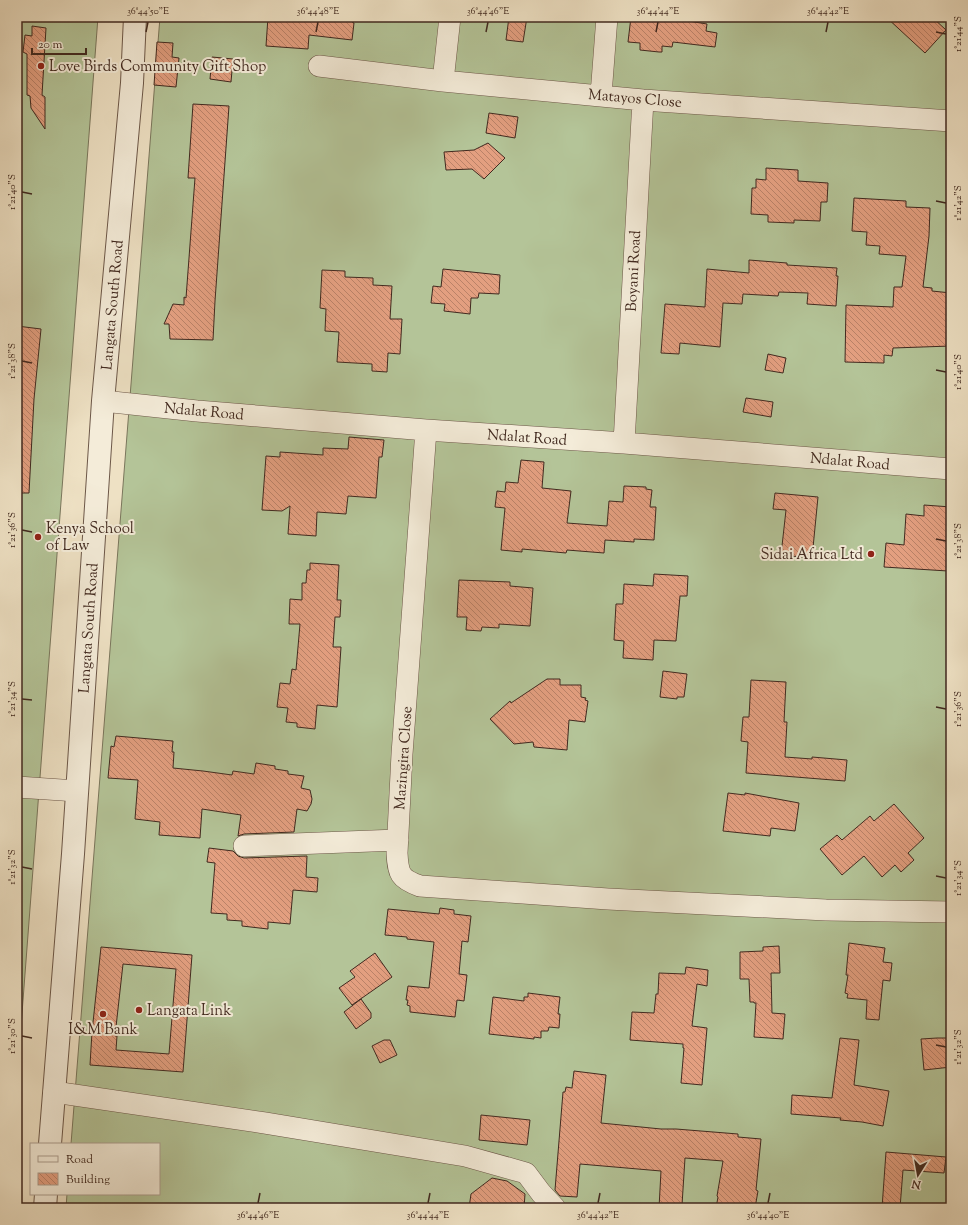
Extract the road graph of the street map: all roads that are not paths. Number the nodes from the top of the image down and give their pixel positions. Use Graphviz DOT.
graph roads {
  1 [pos="135,17"];
  2 [pos="450,17"];
  3 [pos="607,17"];
  4 [pos="320,66"];
  5 [pos="443,81"];
  6 [pos="601,95"];
  7 [pos="643,100"];
  8 [pos="951,121"];
  9 [pos="103,401"];
  10 [pos="426,430"];
  11 [pos="624,443"];
  12 [pos="951,469"];
  13 [pos="17,787"];
  14 [pos="77,791"];
  15 [pos="398,840"];
  16 [pos="244,846"];
  17 [pos="951,912"];
  18 [pos="54,1092"];
  19 [pos="50,1143"];
  20 [pos="46,1195"];
  21 [pos="45,1208"];
  22 [pos="555,1208"];
  1 -- 9 [label="street, Langata South Road"];
  2 -- 5 [label="street"];
  3 -- 6 [label="street"];
  4 -- 5 [label="street, Matayos Close"];
  5 -- 6 [label="street, Matayos Close"];
  6 -- 7 [label="street, Matayos Close"];
  7 -- 8 [label="street, Matayos Close"];
  7 -- 11 [label="street, Boyani Road"];
  9 -- 10 [label="street, Ndalat Road"];
  9 -- 14 [label="street, Langata South Road"];
  10 -- 11 [label="street, Ndalat Road"];
  10 -- 15 [label="street, Mazingira Close"];
  11 -- 12 [label="street, Ndalat Road"];
  13 -- 14 [label="street"];
  14 -- 18 [label="street, Langata South Road"];
  15 -- 16 [label="street"];
  15 -- 17 [label="street, Mazingira Close"];
  18 -- 19 [label="street, Langata South Road"];
  18 -- 22 [label="street"];
  20 -- 21 [label="street"];
}
